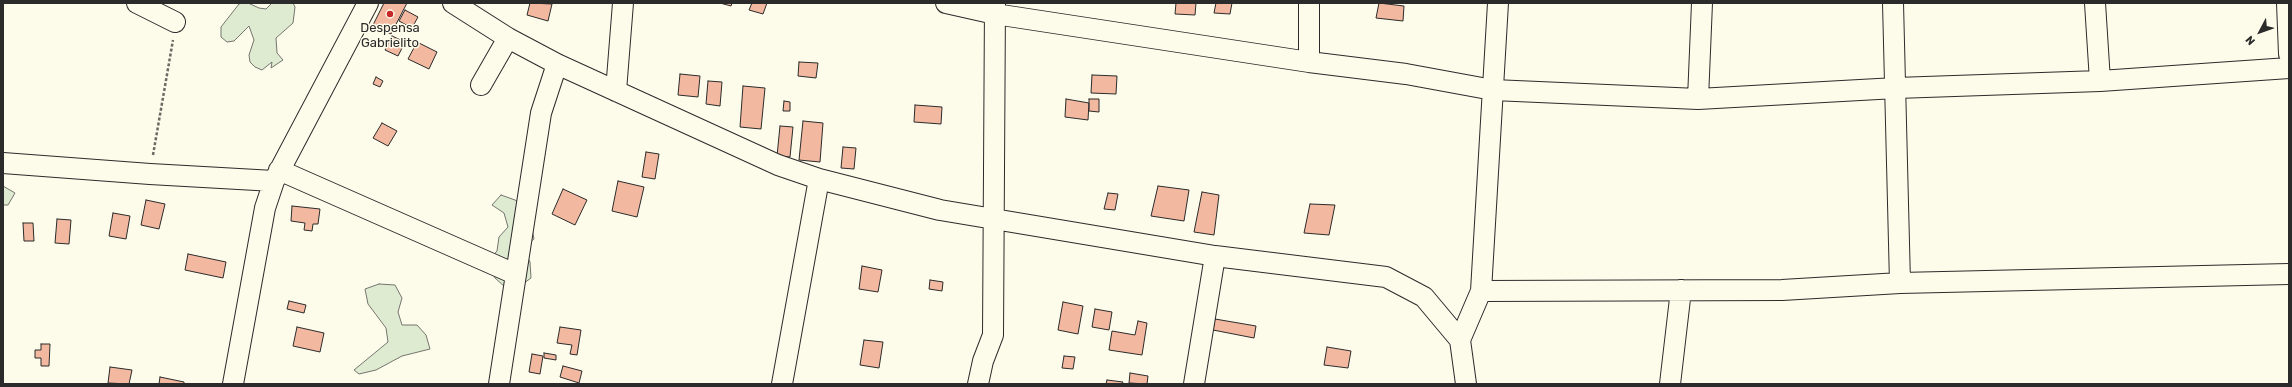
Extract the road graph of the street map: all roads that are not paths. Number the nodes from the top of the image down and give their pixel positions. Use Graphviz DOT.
graph roads {
  1 [pos="137,3"];
  2 [pos="368,3"];
  3 [pos="452,3"];
  4 [pos="623,3"];
  5 [pos="946,3"];
  6 [pos="1309,3"];
  7 [pos="1498,3"];
  8 [pos="1702,3"];
  9 [pos="1893,3"];
  10 [pos="2095,3"];
  11 [pos="2287,3"];
  12 [pos="995,8"];
  13 [pos="175,22"];
  14 [pos="508,38"];
  15 [pos="2289,54"];
  16 [pos="1309,62"];
  17 [pos="557,64"];
  18 [pos="2289,68"];
  19 [pos="2100,81"];
  20 [pos="481,85"];
  21 [pos="1896,88"];
  22 [pos="1493,90"];
  23 [pos="616,91"];
  24 [pos="1698,99"];
  25 [pos="3,163"];
  26 [pos="276,175"];
  27 [pos="819,179"];
  28 [pos="993,219"];
  29 [pos="1214,256"];
  30 [pos="515,274"];
  31 [pos="2289,274"];
  32 [pos="1900,284"];
  33 [pos="1681,290"];
  34 [pos="1481,291"];
  35 [pos="1460,340"];
  36 [pos="233,384"];
  37 [pos="498,384"];
  38 [pos="782,384"];
  39 [pos="978,384"];
  40 [pos="1194,384"];
  41 [pos="1466,384"];
  42 [pos="1670,384"];
  1 -- 13 [label="street"];
  2 -- 26 [label="street"];
  3 -- 14 [label="street"];
  4 -- 23 [label="street"];
  5 -- 12 [label="street"];
  6 -- 16 [label="street"];
  7 -- 22 [label="street"];
  8 -- 24 [label="street"];
  9 -- 21 [label="street"];
  10 -- 19 [label="street"];
  11 -- 15 [label="street"];
  12 -- 16 [label="street"];
  12 -- 28 [label="street"];
  14 -- 17 [label="street"];
  14 -- 20 [label="street"];
  16 -- 22 [label="street"];
  17 -- 23 [label="street"];
  17 -- 30 [label="street"];
  18 -- 19 [label="street"];
  19 -- 21 [label="street"];
  21 -- 24 [label="street"];
  21 -- 32 [label="street"];
  22 -- 24 [label="street"];
  22 -- 34 [label="street"];
  23 -- 27 [label="street"];
  25 -- 26 [label="street"];
  26 -- 30 [label="street"];
  26 -- 36 [label="street"];
  27 -- 28 [label="street"];
  27 -- 38 [label="street"];
  28 -- 29 [label="street"];
  28 -- 39 [label="street"];
  29 -- 35 [label="street"];
  29 -- 40 [label="street"];
  30 -- 37 [label="street"];
  31 -- 32 [label="street"];
  32 -- 33 [label="street"];
  33 -- 34 [label="street"];
  33 -- 42 [label="street"];
  34 -- 35 [label="street"];
  35 -- 41 [label="street"];
}
